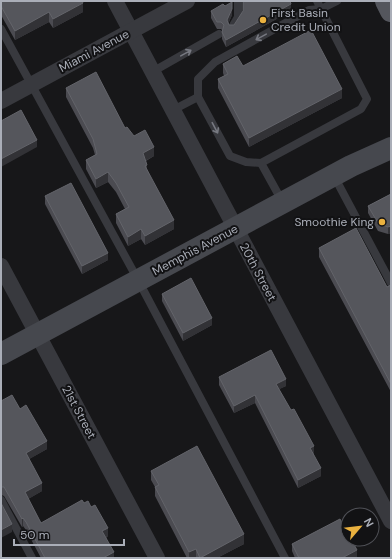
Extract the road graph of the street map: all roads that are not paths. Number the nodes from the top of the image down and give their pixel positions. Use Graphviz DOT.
graph roads {
  1 [pos="114,1"];
  2 [pos="187,1"];
  3 [pos="238,1"];
  4 [pos="317,1"];
  5 [pos="337,1"];
  6 [pos="386,1"];
  7 [pos="321,9"];
  8 [pos="391,11"];
  9 [pos="232,27"];
  10 [pos="1,29"];
  11 [pos="131,32"];
  12 [pos="219,34"];
  13 [pos="152,72"];
  14 [pos="31,85"];
  15 [pos="198,97"];
  16 [pos="1,101"];
  17 [pos="173,110"];
  18 [pos="391,148"];
  19 [pos="261,163"];
  20 [pos="334,175"];
  21 [pos="283,203"];
  22 [pos="235,228"];
  23 [pos="1,266"];
  24 [pos="138,280"];
  25 [pos="391,283"];
  26 [pos="37,334"];
  27 [pos="1,354"];
  28 [pos="1,500"];
  29 [pos="391,521"];
  30 [pos="32,558"];
  31 [pos="156,558"];
  32 [pos="285,558"];
  1 -- 11 [label="street, 20th Street"];
  2 -- 11 [label="street, Miami Avenue"];
  3 -- 9 [label="lane"];
  4 -- 7 [label="lane"];
  5 -- 7 [label="lane"];
  6 -- 8 [label="main road"];
  7 -- 15 [label="lane, one-way"];
  7 -- 19 [label="lane"];
  10 -- 14 [label="lane"];
  11 -- 13 [label="street, 20th Street"];
  11 -- 14 [label="street, Miami Avenue"];
  13 -- 12 [label="lane, one-way"];
  13 -- 17 [label="street, 20th Street"];
  14 -- 16 [label="street, Miami Avenue"];
  14 -- 24 [label="lane"];
  15 -- 17 [label="lane"];
  15 -- 19 [label="lane, one-way"];
  17 -- 22 [label="street, 20th Street"];
  18 -- 20 [label="street, Memphis Avenue"];
  19 -- 21 [label="lane"];
  20 -- 21 [label="street, Memphis Avenue"];
  20 -- 25 [label="lane"];
  21 -- 22 [label="street, Memphis Avenue"];
  22 -- 24 [label="street, Memphis Avenue"];
  22 -- 29 [label="street, 20th Street"];
  23 -- 26 [label="street, 21st Street"];
  24 -- 26 [label="street, Memphis Avenue"];
  24 -- 32 [label="lane"];
  26 -- 27 [label="street, Memphis Avenue"];
  26 -- 31 [label="street, 21st Street"];
  28 -- 30 [label="lane"];
}
